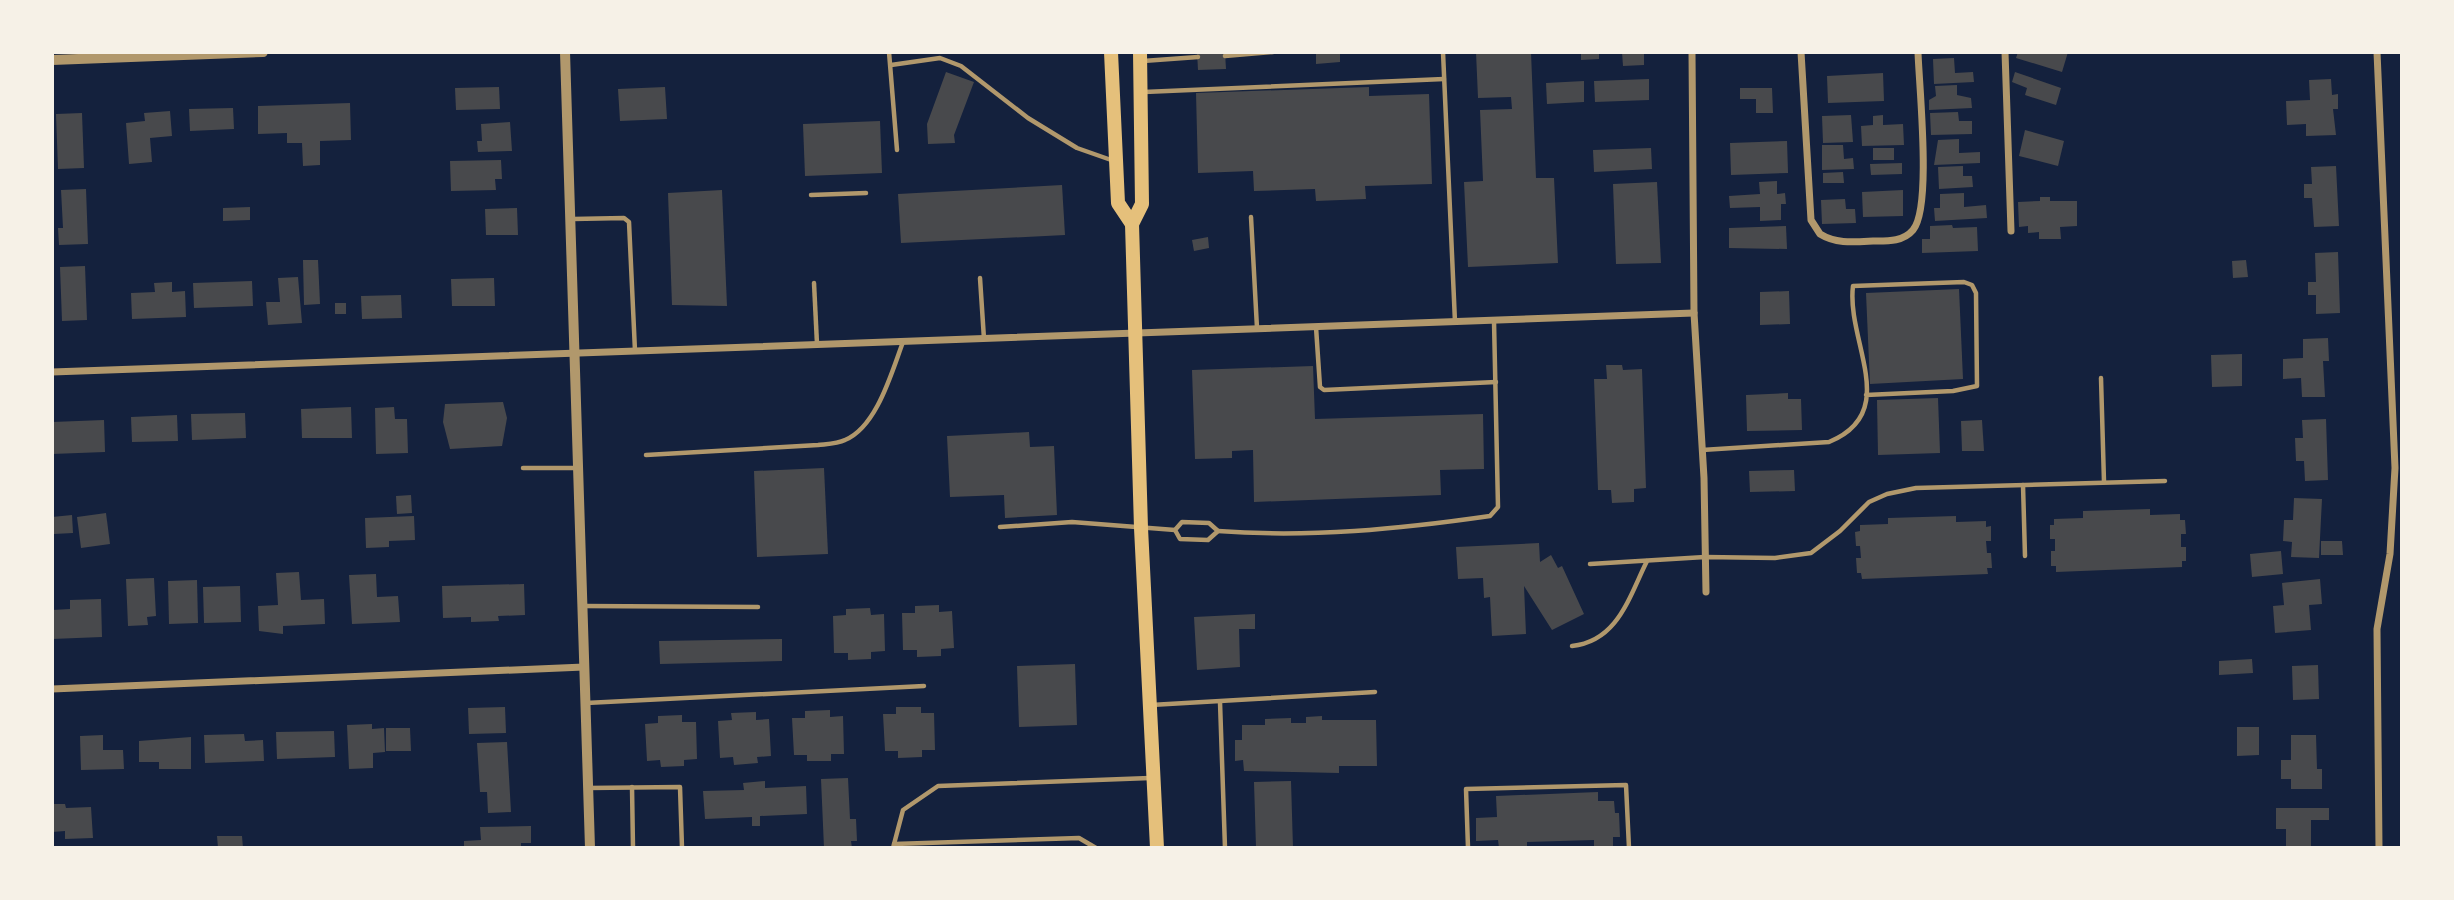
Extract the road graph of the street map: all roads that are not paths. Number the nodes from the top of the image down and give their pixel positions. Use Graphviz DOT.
graph roads {
  1 [pos="263,52"];
  2 [pos="565,52"];
  3 [pos="889,52"];
  4 [pos="1111,52"];
  5 [pos="1443,52"];
  6 [pos="1692,52"];
  7 [pos="1801,52"];
  8 [pos="1918,52"];
  9 [pos="2005,52"];
  10 [pos="2377,52"];
  11 [pos="1273,53"];
  12 [pos="1225,56"];
  13 [pos="1140,57"];
  14 [pos="1198,57"];
  15 [pos="52,60"];
  16 [pos="891,65"];
  17 [pos="1444,79"];
  18 [pos="1140,92"];
  19 [pos="897,150"];
  20 [pos="1115,161"];
  21 [pos="866,193"];
  22 [pos="811,195"];
  23 [pos="1251,217"];
  24 [pos="571,219"];
  25 [pos="1132,224"];
  26 [pos="2011,231"];
  27 [pos="981,278"];
  28 [pos="814,283"];
  29 [pos="1694,313"];
  30 [pos="1494,320"];
  31 [pos="1455,321"];
  32 [pos="1316,327"];
  33 [pos="1257,328"];
  34 [pos="1136,333"];
  35 [pos="984,339"];
  36 [pos="903,342"];
  37 [pos="817,345"];
  38 [pos="635,352"];
  39 [pos="575,354"];
  40 [pos="52,372"];
  41 [pos="2101,378"];
  42 [pos="1496,382"];
  43 [pos="1866,395"];
  44 [pos="1702,450"];
  45 [pos="646,455"];
  46 [pos="523,468"];
  47 [pos="578,468"];
  48 [pos="2165,481"];
  49 [pos="2104,482"];
  50 [pos="2023,485"];
  51 [pos="1000,527"];
  52 [pos="1141,528"];
  53 [pos="1175,530"];
  54 [pos="1218,531"];
  55 [pos="2025,556"];
  56 [pos="1705,557"];
  57 [pos="1648,560"];
  58 [pos="1590,564"];
  59 [pos="1706,592"];
  60 [pos="582,606"];
  61 [pos="758,607"];
  62 [pos="1573,646"];
  63 [pos="584,667"];
  64 [pos="924,686"];
  65 [pos="52,689"];
  66 [pos="1376,692"];
  67 [pos="1220,702"];
  68 [pos="585,703"];
  69 [pos="1150,705"];
  70 [pos="1154,778"];
  71 [pos="632,787"];
  72 [pos="588,788"];
  73 [pos="893,846"];
  74 [pos="590,848"];
  75 [pos="633,848"];
  76 [pos="682,848"];
  77 [pos="1096,848"];
  78 [pos="1157,848"];
  79 [pos="1225,848"];
  80 [pos="1468,848"];
  81 [pos="1629,848"];
  82 [pos="2379,848"];
  1 -- 15 [label="street"];
  2 -- 24 [label="street"];
  3 -- 16 [label="lane"];
  4 -- 20 [label="main road"];
  5 -- 17 [label="lane"];
  6 -- 29 [label="street"];
  7 -- 8 [label="street"];
  9 -- 26 [label="street"];
  10 -- 82 [label="street"];
  11 -- 12 [label="lane"];
  13 -- 14 [label="lane"];
  13 -- 18 [label="main road"];
  16 -- 19 [label="lane"];
  16 -- 20 [label="lane"];
  17 -- 18 [label="lane"];
  17 -- 31 [label="lane"];
  18 -- 25 [label="main road"];
  20 -- 25 [label="main road"];
  21 -- 22 [label="lane"];
  23 -- 33 [label="lane"];
  24 -- 38 [label="lane"];
  24 -- 39 [label="street"];
  25 -- 34 [label="main road"];
  27 -- 35 [label="lane"];
  28 -- 37 [label="lane"];
  29 -- 30 [label="street"];
  29 -- 44 [label="street"];
  30 -- 31 [label="street"];
  30 -- 42 [label="lane"];
  31 -- 32 [label="street"];
  32 -- 33 [label="street"];
  32 -- 42 [label="lane"];
  33 -- 34 [label="street"];
  34 -- 35 [label="street"];
  34 -- 52 [label="main road"];
  35 -- 36 [label="street"];
  36 -- 37 [label="street"];
  36 -- 45 [label="lane"];
  37 -- 38 [label="street"];
  38 -- 39 [label="street"];
  39 -- 40 [label="street"];
  39 -- 47 [label="street"];
  41 -- 49 [label="lane"];
  42 -- 54 [label="lane"];
  43 -- 43 [label="lane"];
  43 -- 44 [label="lane"];
  44 -- 56 [label="street"];
  46 -- 47 [label="lane"];
  47 -- 60 [label="street"];
  48 -- 49 [label="lane"];
  49 -- 50 [label="lane"];
  50 -- 55 [label="lane"];
  50 -- 56 [label="lane"];
  51 -- 52 [label="lane"];
  52 -- 53 [label="lane"];
  52 -- 69 [label="main road"];
  53 -- 54 [label="lane"];
  53 -- 54 [label="lane"];
  56 -- 57 [label="lane"];
  56 -- 59 [label="street"];
  57 -- 58 [label="lane"];
  57 -- 62 [label="lane"];
  60 -- 61 [label="lane"];
  60 -- 63 [label="street"];
  63 -- 65 [label="street"];
  63 -- 68 [label="street"];
  64 -- 68 [label="lane"];
  66 -- 67 [label="lane"];
  67 -- 69 [label="lane"];
  67 -- 79 [label="lane"];
  68 -- 72 [label="street"];
  69 -- 70 [label="main road"];
  70 -- 73 [label="lane"];
  70 -- 78 [label="main road"];
  71 -- 72 [label="lane"];
  71 -- 75 [label="lane"];
  71 -- 76 [label="lane"];
  72 -- 74 [label="street"];
  73 -- 77 [label="lane"];
  80 -- 81 [label="lane"];
}
